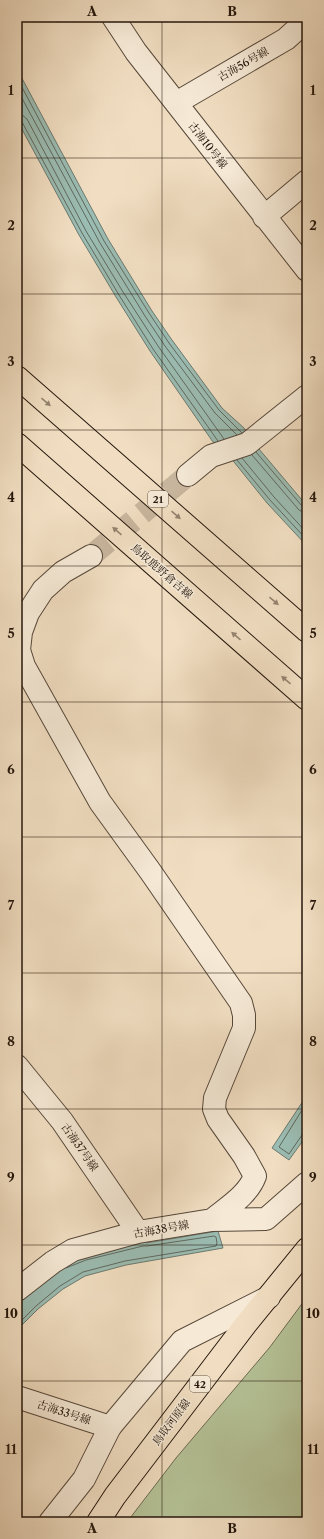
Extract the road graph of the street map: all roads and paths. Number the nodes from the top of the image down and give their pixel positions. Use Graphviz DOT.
graph roads {
  1 [pos="113,17"];
  2 [pos="307,20"];
  3 [pos="176,103"];
  4 [pos="307,180"];
  5 [pos="264,216"];
  6 [pos="307,270"];
  7 [pos="17,377"];
  8 [pos="307,396"];
  9 [pos="17,444"];
  10 [pos="188,475"];
  11 [pos="91,556"];
  12 [pos="303,627"];
  13 [pos="21,669"];
  14 [pos="307,699"];
  15 [pos="17,1066"];
  16 [pos="307,1183"];
  17 [pos="212,1220"];
  18 [pos="138,1232"];
  19 [pos="307,1249"];
  20 [pos="17,1290"];
  21 [pos="269,1297"];
  22 [pos="17,1397"];
  23 [pos="110,1427"];
  24 [pos="50,1522"];
  25 [pos="98,1522"];
  1 -- 3 [label="street, 古海10号線"];
  2 -- 3 [label="street, 古海56号線"];
  3 -- 5 [label="street, 古海10号線"];
  4 -- 5 [label="street"];
  5 -- 6 [label="street, 古海10号線"];
  7 -- 12 [label="main road, 21, one-way"];
  8 -- 10 [label="street"];
  14 -- 9 [label="main road, 鳥取鹿野倉吉線, one-way"];
  11 -- 13 [label="street"];
  13 -- 17 [label="street"];
  15 -- 18 [label="street, 古海37号線"];
  16 -- 17 [label="street, 古海38号線"];
  17 -- 18 [label="street, 古海38号線"];
  18 -- 20 [label="street, 古海38号線"];
  19 -- 21 [label="main road, 鳥取河原線 / 42"];
  21 -- 23 [label="street"];
  21 -- 25 [label="main road, 鳥取河原線 / 42"];
  22 -- 23 [label="street, 古海33号線"];
  23 -- 24 [label="street"];
}
